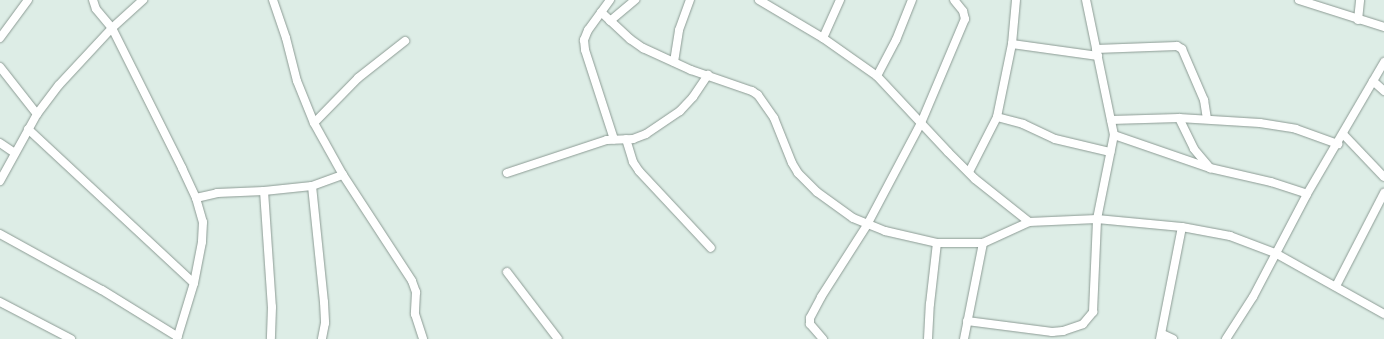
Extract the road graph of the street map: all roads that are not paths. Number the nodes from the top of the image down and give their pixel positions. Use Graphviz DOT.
graph roads {
  1 [pos="28,0"];
  2 [pos="93,0"];
  3 [pos="143,0"];
  4 [pos="273,0"];
  5 [pos="610,0"];
  6 [pos="635,0"];
  7 [pos="690,0"];
  8 [pos="760,0"];
  9 [pos="840,0"];
  10 [pos="912,0"];
  11 [pos="954,0"];
  12 [pos="1016,0"];
  13 [pos="1086,0"];
  14 [pos="1299,0"];
  15 [pos="1360,0"];
  16 [pos="601,12"];
  17 [pos="1358,20"];
  18 [pos="610,21"];
  19 [pos="1384,27"];
  20 [pos="112,28"];
  21 [pos="0,38"];
  22 [pos="823,38"];
  23 [pos="405,41"];
  24 [pos="1012,44"];
  25 [pos="1097,53"];
  26 [pos="674,62"];
  27 [pos="1384,62"];
  28 [pos="0,67"];
  29 [pos="708,75"];
  30 [pos="877,76"];
  31 [pos="1373,80"];
  32 [pos="1384,92"];
  33 [pos="37,114"];
  34 [pos="997,117"];
  35 [pos="1179,118"];
  36 [pos="1207,118"];
  37 [pos="1111,120"];
  38 [pos="314,122"];
  39 [pos="921,123"];
  40 [pos="28,129"];
  41 [pos="1343,134"];
  42 [pos="1114,136"];
  43 [pos="614,139"];
  44 [pos="626,139"];
  45 [pos="0,143"];
  46 [pos="1338,144"];
  47 [pos="1110,152"];
  48 [pos="15,153"];
  49 [pos="1210,168"];
  50 [pos="969,172"];
  51 [pos="507,173"];
  52 [pos="343,175"];
  53 [pos="1384,177"];
  54 [pos="0,182"];
  55 [pos="312,186"];
  56 [pos="264,191"];
  57 [pos="1384,193"];
  58 [pos="1307,194"];
  59 [pos="196,198"];
  60 [pos="1097,219"];
  61 [pos="1029,222"];
  62 [pos="867,225"];
  63 [pos="1182,227"];
  64 [pos="0,234"];
  65 [pos="937,243"];
  66 [pos="984,243"];
  67 [pos="711,248"];
  68 [pos="1275,253"];
  69 [pos="507,272"];
  70 [pos="194,284"];
  71 [pos="1336,286"];
  72 [pos="0,302"];
  73 [pos="1384,314"];
  74 [pos="967,321"];
  75 [pos="1161,336"];
  76 [pos="178,338"];
  77 [pos="72,339"];
  78 [pos="271,339"];
  79 [pos="322,339"];
  80 [pos="423,339"];
  81 [pos="558,339"];
  82 [pos="823,339"];
  83 [pos="928,339"];
  84 [pos="964,339"];
  85 [pos="1173,339"];
  86 [pos="1226,339"];
  1 -- 21 [label="street"];
  2 -- 20 [label="street"];
  3 -- 20 [label="street"];
  4 -- 38 [label="street"];
  5 -- 16 [label="street"];
  6 -- 18 [label="street"];
  7 -- 26 [label="street"];
  8 -- 22 [label="street"];
  9 -- 22 [label="street"];
  10 -- 30 [label="street"];
  11 -- 39 [label="street"];
  12 -- 24 [label="street"];
  13 -- 25 [label="street"];
  14 -- 17 [label="street"];
  15 -- 17 [label="street"];
  16 -- 18 [label="street"];
  16 -- 43 [label="street"];
  17 -- 19 [label="street"];
  18 -- 26 [label="street"];
  20 -- 33 [label="street"];
  20 -- 59 [label="street"];
  22 -- 30 [label="street"];
  23 -- 38 [label="street"];
  24 -- 25 [label="street"];
  24 -- 34 [label="street"];
  25 -- 36 [label="street"];
  25 -- 37 [label="street"];
  26 -- 29 [label="street"];
  27 -- 31 [label="street"];
  28 -- 33 [label="street"];
  29 -- 44 [label="street"];
  29 -- 62 [label="street"];
  30 -- 39 [label="street"];
  31 -- 32 [label="street"];
  31 -- 41 [label="street"];
  33 -- 40 [label="street"];
  34 -- 47 [label="street"];
  34 -- 50 [label="street"];
  35 -- 36 [label="street"];
  35 -- 37 [label="street"];
  35 -- 49 [label="street"];
  36 -- 46 [label="street"];
  37 -- 42 [label="street"];
  38 -- 52 [label="street"];
  39 -- 50 [label="street"];
  39 -- 62 [label="street"];
  40 -- 48 [label="street"];
  40 -- 70 [label="street"];
  41 -- 46 [label="street"];
  41 -- 53 [label="street"];
  42 -- 47 [label="street"];
  42 -- 49 [label="street"];
  43 -- 44 [label="street"];
  43 -- 51 [label="street"];
  44 -- 67 [label="street"];
  45 -- 48 [label="street"];
  46 -- 58 [label="street"];
  47 -- 60 [label="street"];
  48 -- 54 [label="street"];
  49 -- 58 [label="street"];
  50 -- 61 [label="street"];
  52 -- 55 [label="street"];
  52 -- 80 [label="street"];
  55 -- 56 [label="street"];
  55 -- 79 [label="street"];
  56 -- 59 [label="street"];
  56 -- 78 [label="street"];
  57 -- 71 [label="street"];
  58 -- 68 [label="street"];
  59 -- 70 [label="street"];
  60 -- 61 [label="street"];
  60 -- 63 [label="street"];
  60 -- 74 [label="street"];
  61 -- 66 [label="street"];
  62 -- 65 [label="street"];
  62 -- 82 [label="street"];
  63 -- 68 [label="street"];
  63 -- 75 [label="street"];
  64 -- 76 [label="street"];
  65 -- 66 [label="street"];
  65 -- 83 [label="street"];
  66 -- 74 [label="street"];
  68 -- 71 [label="street"];
  68 -- 86 [label="street"];
  69 -- 81 [label="street"];
  70 -- 76 [label="street"];
  71 -- 73 [label="street"];
  72 -- 77 [label="street"];
  74 -- 84 [label="street"];
  75 -- 85 [label="street"];
}
